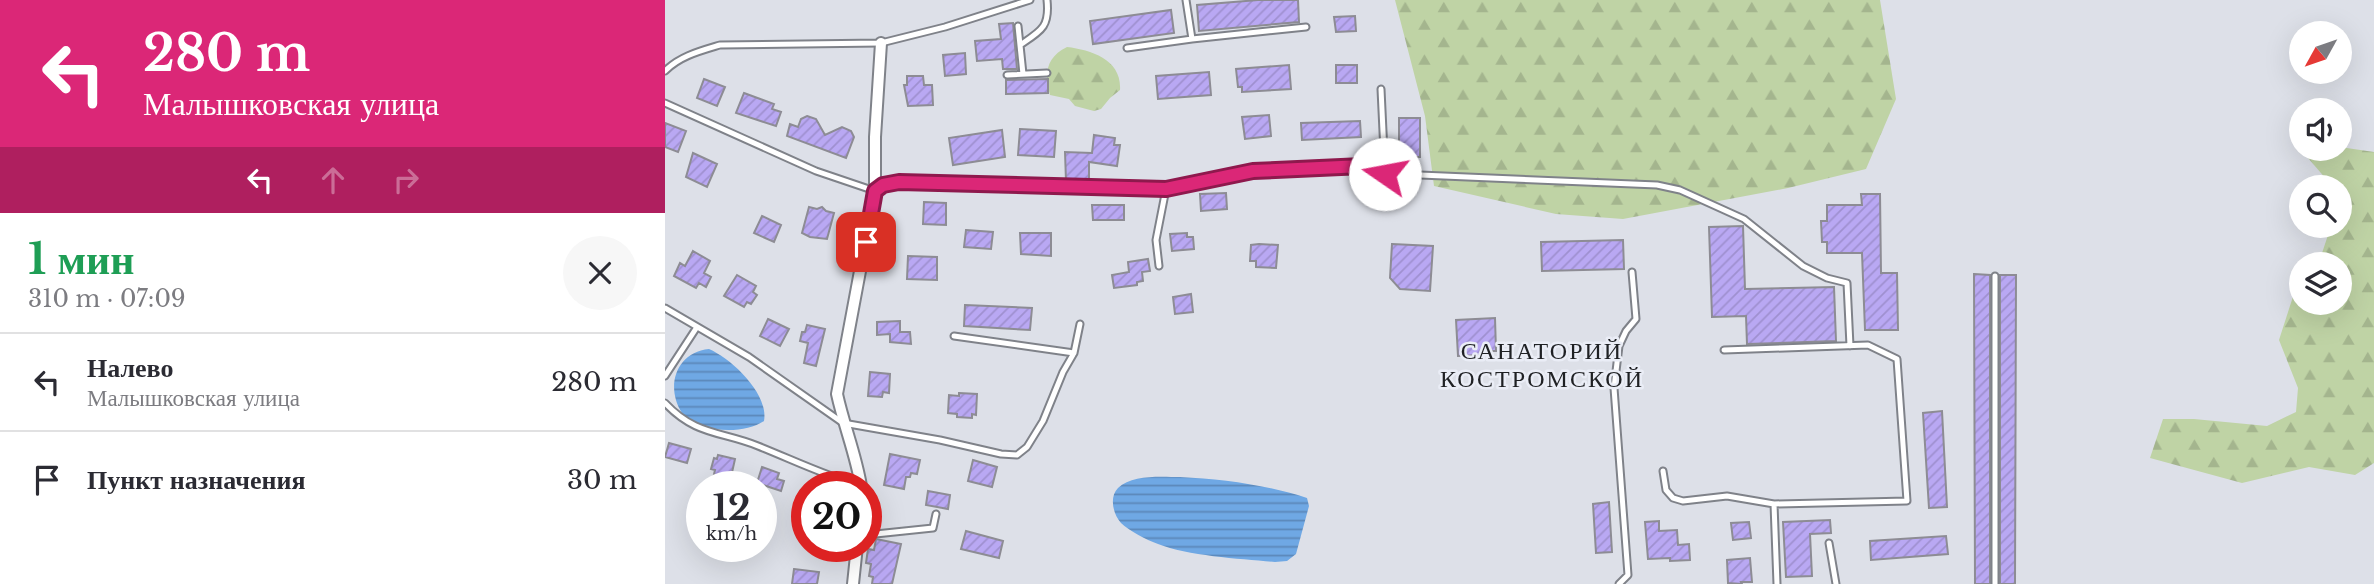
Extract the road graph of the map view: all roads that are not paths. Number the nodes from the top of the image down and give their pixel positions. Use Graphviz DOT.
graph roads {
  1 [pos="1030,0"];
  2 [pos="1047,0"];
  3 [pos="1186,0"];
  4 [pos="1019,26"];
  5 [pos="1306,27"];
  6 [pos="1192,38"];
  7 [pos="881,43"];
  8 [pos="1020,46"];
  9 [pos="1127,48"];
  10 [pos="665,71"];
  11 [pos="1047,73"];
  12 [pos="1023,74"];
  13 [pos="1007,75"];
  14 [pos="1381,89"];
  15 [pos="665,103"];
  16 [pos="1385,174"];
  17 [pos="1166,189"];
  18 [pos="875,191"];
  19 [pos="1159,266"];
  20 [pos="1632,272"];
  21 [pos="1995,276"];
  22 [pos="665,308"];
  23 [pos="1080,324"];
  24 [pos="697,327"];
  25 [pos="954,336"];
  26 [pos="1850,346"];
  27 [pos="1724,350"];
  28 [pos="1074,353"];
  29 [pos="665,376"];
  30 [pos="665,403"];
  31 [pos="843,423"];
  32 [pos="823,471"];
  33 [pos="859,471"];
  34 [pos="1663,471"];
  35 [pos="1774,504"];
  36 [pos="936,514"];
  37 [pos="882,533"];
  38 [pos="1829,542"];
  39 [pos="855,562"];
  40 [pos="853,584"];
  41 [pos="1619,584"];
  42 [pos="1777,584"];
  43 [pos="1836,584"];
  44 [pos="1995,584"];
  1 -- 7 [label="lane"];
  2 -- 8 [label="lane"];
  3 -- 6 [label="lane"];
  4 -- 8 [label="lane"];
  5 -- 6 [label="lane"];
  6 -- 9 [label="lane"];
  7 -- 10 [label="lane"];
  7 -- 18 [label="street"];
  8 -- 12 [label="lane"];
  11 -- 12 [label="lane"];
  12 -- 13 [label="lane"];
  14 -- 16 [label="lane"];
  15 -- 18 [label="lane"];
  16 -- 17 [label="lane"];
  16 -- 26 [label="lane"];
  17 -- 18 [label="lane"];
  17 -- 19 [label="lane"];
  18 -- 31 [label="street"];
  20 -- 41 [label="lane"];
  21 -- 44 [label="lane"];
  22 -- 24 [label="lane"];
  23 -- 28 [label="lane"];
  24 -- 29 [label="lane"];
  24 -- 31 [label="lane"];
  25 -- 28 [label="lane"];
  26 -- 27 [label="lane"];
  26 -- 35 [label="lane"];
  28 -- 31 [label="lane"];
  30 -- 32 [label="lane"];
  31 -- 33 [label="street"];
  34 -- 35 [label="lane"];
  35 -- 42 [label="lane"];
  36 -- 37 [label="lane"];
  38 -- 43 [label="lane"];
  39 -- 40 [label="street"];
}
